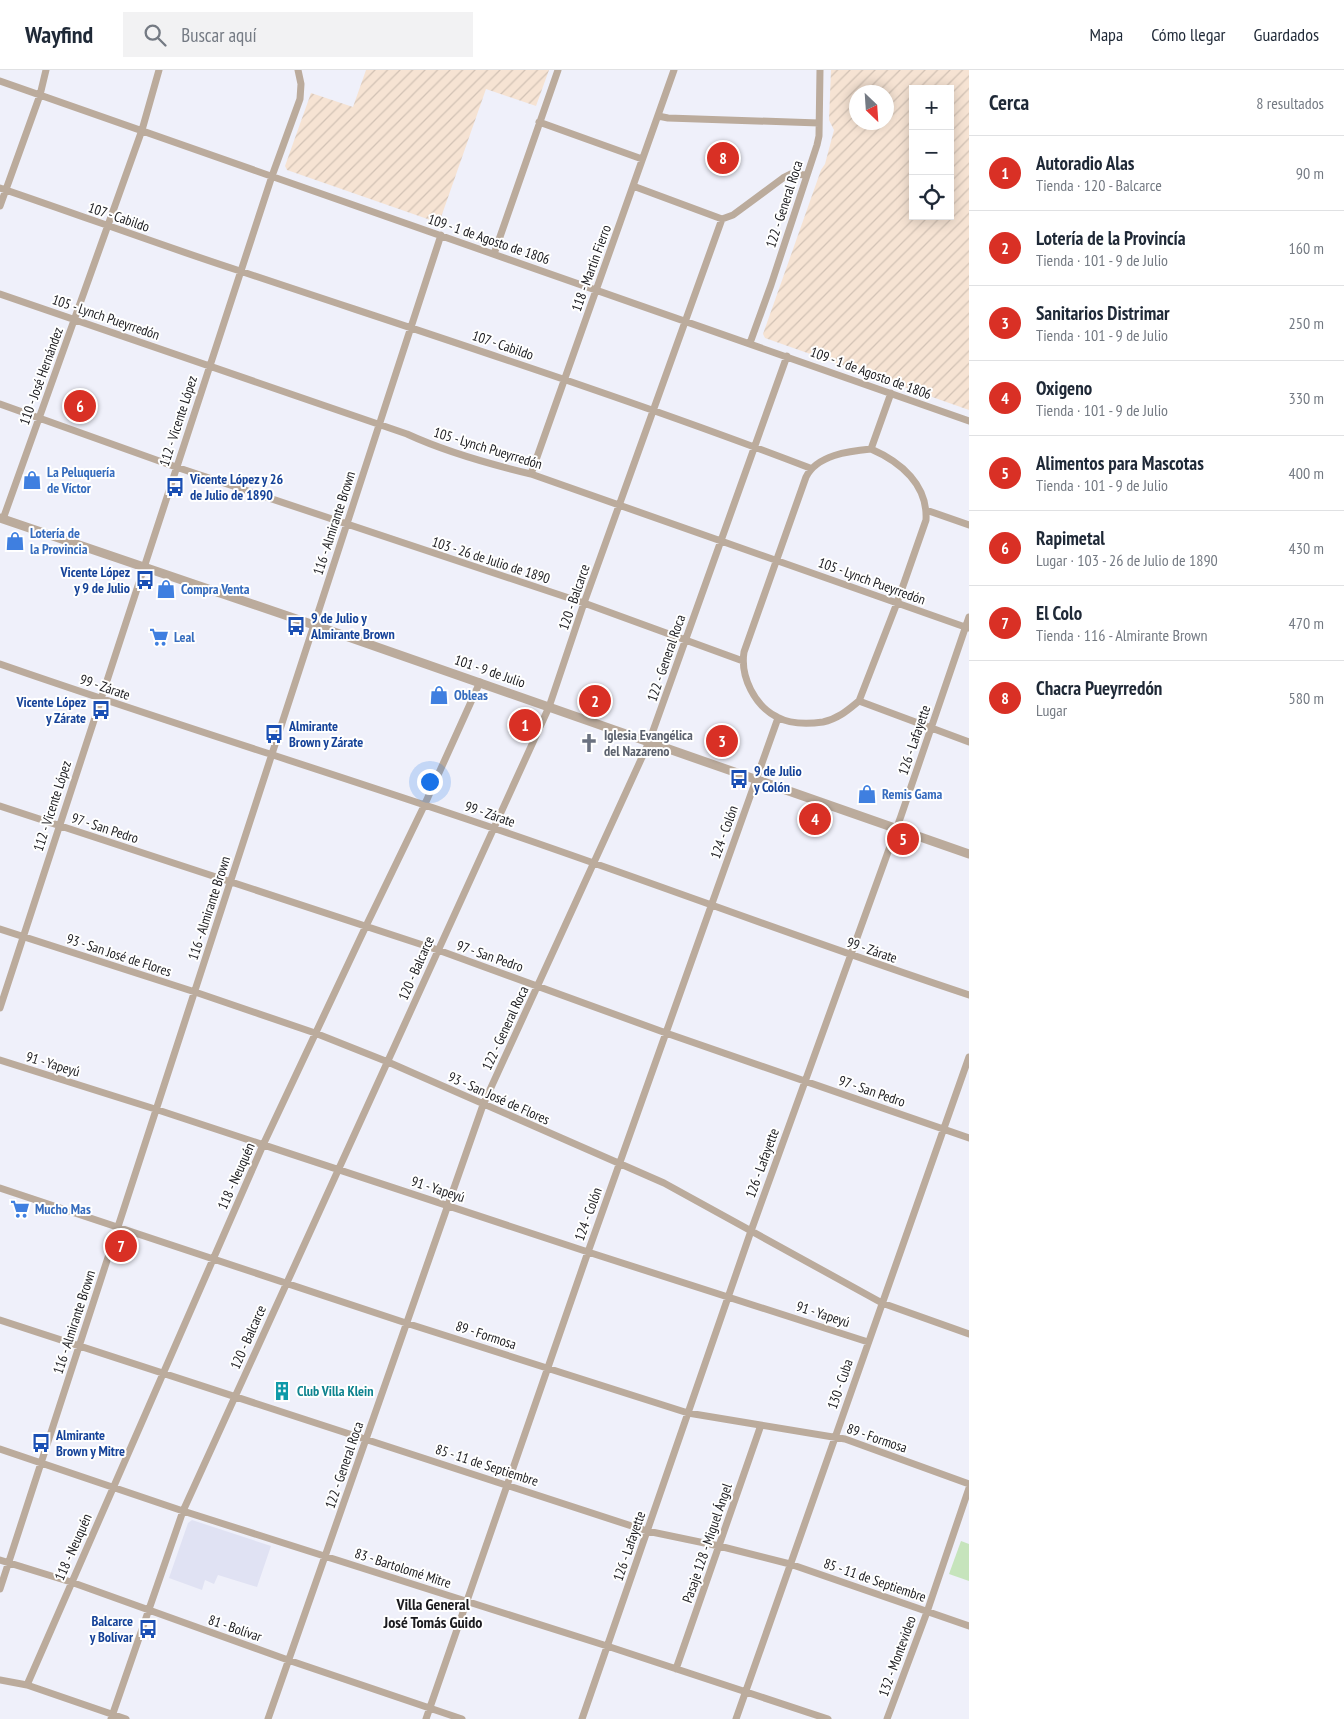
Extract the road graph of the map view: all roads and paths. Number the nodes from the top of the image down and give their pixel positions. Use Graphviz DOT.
graph roads {
  1 [pos="46,70"];
  2 [pos="159,70"];
  3 [pos="298,70"];
  4 [pos="558,70"];
  5 [pos="674,70"];
  6 [pos="820,70"];
  7 [pos="0,81"];
  8 [pos="40,95"];
  9 [pos="658,116"];
  10 [pos="539,122"];
  11 [pos="819,123"];
  12 [pos="142,130"];
  13 [pos="642,159"];
  14 [pos="807,175"];
  15 [pos="272,176"];
  16 [pos="633,186"];
  17 [pos="3,189"];
  18 [pos="0,206"];
  19 [pos="722,219"];
  20 [pos="107,226"];
  21 [pos="441,235"];
  22 [pos="494,254"];
  23 [pos="241,272"];
  24 [pos="596,290"];
  25 [pos="0,294"];
  26 [pos="74,319"];
  27 [pos="686,321"];
  28 [pos="410,327"];
  29 [pos="750,343"];
  30 [pos="787,356"];
  31 [pos="210,365"];
  32 [pos="564,379"];
  33 [pos="891,393"];
  34 [pos="0,404"];
  35 [pos="653,411"];
  36 [pos="39,418"];
  37 [pos="969,421"];
  38 [pos="378,424"];
  39 [pos="754,447"];
  40 [pos="871,449"];
  41 [pos="176,467"];
  42 [pos="810,468"];
  43 [pos="531,474"];
  44 [pos="620,506"];
  45 [pos="926,510"];
  46 [pos="1,519"];
  47 [pos="969,524"];
  48 [pos="346,525"];
  49 [pos="721,540"];
  50 [pos="778,560"];
  51 [pos="144,566"];
  52 [pos="584,603"];
  53 [pos="897,603"];
  54 [pos="969,617"];
  55 [pos="314,624"];
  56 [pos="967,628"];
  57 [pos="685,640"];
  58 [pos="743,661"];
  59 [pos="0,664"];
  60 [pos="480,682"];
  61 [pos="100,699"];
  62 [pos="859,701"];
  63 [pos="549,707"];
  64 [pos="778,718"];
  65 [pos="931,728"];
  66 [pos="649,742"];
  67 [pos="969,742"];
  68 [pos="272,756"];
  69 [pos="756,781"];
  70 [pos="0,806"];
  71 [pos="424,806"];
  72 [pos="58,826"];
  73 [pos="493,828"];
  74 [pos="896,828"];
  75 [pos="969,854"];
  76 [pos="594,864"];
  77 [pos="230,882"];
  78 [pos="711,906"];
  79 [pos="366,926"];
  80 [pos="0,929"];
  81 [pos="24,937"];
  82 [pos="438,950"];
  83 [pos="850,956"];
  84 [pos="538,986"];
  85 [pos="195,992"];
  86 [pos="969,995"];
  87 [pos="0,1008"];
  88 [pos="666,1032"];
  89 [pos="315,1033"];
  90 [pos="969,1057"];
  91 [pos="0,1060"];
  92 [pos="388,1062"];
  93 [pos="805,1081"];
  94 [pos="483,1105"];
  95 [pos="155,1109"];
  96 [pos="944,1129"];
  97 [pos="969,1138"];
  98 [pos="263,1145"];
  99 [pos="619,1164"];
  100 [pos="338,1169"];
  101 [pos="0,1188"];
  102 [pos="448,1205"];
  103 [pos="118,1228"];
  104 [pos="751,1231"];
  105 [pos="588,1252"];
  106 [pos="213,1259"];
  107 [pos="286,1283"];
  108 [pos="729,1297"];
  109 [pos="882,1303"];
  110 [pos="0,1320"];
  111 [pos="406,1323"];
  112 [pos="969,1334"];
  113 [pos="868,1342"];
  114 [pos="80,1346"];
  115 [pos="548,1369"];
  116 [pos="163,1373"];
  117 [pos="236,1396"];
  118 [pos="688,1413"];
  119 [pos="761,1425"];
  120 [pos="835,1436"];
  121 [pos="366,1439"];
  122 [pos="0,1449"];
  123 [pos="41,1462"];
  124 [pos="969,1484"];
  125 [pos="507,1485"];
  126 [pos="113,1487"];
  127 [pos="969,1488"];
  128 [pos="184,1511"];
  129 [pos="647,1531"];
  130 [pos="720,1546"];
  131 [pos="325,1556"];
  132 [pos="0,1560"];
  133 [pos="9,1563"];
  134 [pos="790,1564"];
  135 [pos="71,1582"];
  136 [pos="0,1589"];
  137 [pos="467,1602"];
  138 [pos="149,1610"];
  139 [pos="927,1612"];
  140 [pos="969,1626"];
  141 [pos="607,1646"];
  142 [pos="288,1660"];
  143 [pos="676,1669"];
  144 [pos="0,1680"];
  145 [pos="27,1685"];
  146 [pos="746,1692"];
  147 [pos="430,1707"];
  148 [pos="112,1717"];
  149 [pos="126,1719"];
  150 [pos="268,1719"];
  151 [pos="426,1719"];
  152 [pos="462,1719"];
  153 [pos="582,1719"];
  154 [pos="736,1719"];
  155 [pos="828,1719"];
  156 [pos="887,1719"];
  1 -- 8 [label="street"];
  2 -- 12 [label="street, 110 - José Hernández"];
  3 -- 15 [label="street, 112 - Vicente López"];
  4 -- 10 [label="street"];
  5 -- 9 [label="street, 118 - Martín Fierro"];
  6 -- 11 [label="street, 122 - General Roca"];
  7 -- 8 [label="street, 109 - 1 de Agosto de 1806"];
  8 -- 12 [label="street, 109 - 1 de Agosto de 1806"];
  8 -- 17 [label="street"];
  9 -- 11 [label="street"];
  9 -- 13 [label="street, 118 - Martín Fierro"];
  10 -- 13 [label="street"];
  10 -- 22 [label="street"];
  11 -- 14 [label="street, 122 - General Roca"];
  12 -- 15 [label="street, 109 - 1 de Agosto de 1806"];
  12 -- 20 [label="street, 110 - José Hernández"];
  13 -- 16 [label="street, 118 - Martín Fierro"];
  14 -- 19 [label="street"];
  14 -- 29 [label="street, 122 - General Roca"];
  15 -- 21 [label="street, 109 - 1 de Agosto de 1806"];
  15 -- 23 [label="street, 112 - Vicente López"];
  16 -- 19 [label="street"];
  16 -- 24 [label="street, 118 - Martín Fierro"];
  17 -- 18 [label="street"];
  17 -- 20 [label="street, 107 - Cabildo"];
  19 -- 27 [label="street, 120 - Balcarce"];
  20 -- 23 [label="street, 107 - Cabildo"];
  20 -- 26 [label="street, 110 - José Hernández"];
  21 -- 22 [label="street, 109 - 1 de Agosto de 1806"];
  21 -- 28 [label="street, 116 - Almirante Brown"];
  22 -- 24 [label="street, 109 - 1 de Agosto de 1806"];
  23 -- 28 [label="street, 107 - Cabildo"];
  23 -- 31 [label="street, 112 - Vicente López"];
  24 -- 27 [label="street, 109 - 1 de Agosto de 1806"];
  24 -- 32 [label="street, 118 - Martín Fierro"];
  25 -- 26 [label="street, 105 - Lynch Pueyrredón"];
  26 -- 31 [label="street, 105 - Lynch Pueyrredón"];
  26 -- 36 [label="street, 110 - José Hernández"];
  27 -- 29 [label="street, 109 - 1 de Agosto de 1806"];
  27 -- 35 [label="street, 120 - Balcarce"];
  28 -- 32 [label="street, 107 - Cabildo"];
  28 -- 38 [label="street, 116 - Almirante Brown"];
  29 -- 30 [label="street, 109 - 1 de Agosto de 1806"];
  30 -- 33 [label="street, 109 - 1 de Agosto de 1806"];
  30 -- 39 [label="street, 122 - General Roca"];
  31 -- 38 [label="street, 105 - Lynch Pueyrredón"];
  31 -- 41 [label="street, 112 - Vicente López"];
  32 -- 35 [label="street, 107 - Cabildo"];
  32 -- 43 [label="street, 118 - Martín Fierro"];
  33 -- 37 [label="street, 109 - 1 de Agosto de 1806"];
  33 -- 40 [label="street"];
  34 -- 36 [label="street, 103 - 26 de Julio de 1890"];
  35 -- 39 [label="street, 107 - Cabildo"];
  35 -- 44 [label="street, 120 - Balcarce"];
  36 -- 41 [label="street, 103 - 26 de Julio de 1890"];
  36 -- 46 [label="street, 110 - José Hernández"];
  38 -- 43 [label="street, 105 - Lynch Pueyrredón"];
  38 -- 48 [label="street, 116 - Almirante Brown"];
  39 -- 42 [label="street, 107 - Cabildo"];
  39 -- 49 [label="street, 122 - General Roca"];
  40 -- 42 [label="street"];
  40 -- 45 [label="street"];
  41 -- 48 [label="street, 103 - 26 de Julio de 1890"];
  41 -- 51 [label="street, 112 - Vicente López"];
  42 -- 50 [label="street"];
  43 -- 44 [label="street, 105 - Lynch Pueyrredón"];
  44 -- 49 [label="street, 105 - Lynch Pueyrredón"];
  44 -- 52 [label="street, 120 - Balcarce"];
  45 -- 47 [label="street"];
  45 -- 53 [label="street"];
  46 -- 51 [label="street, 101 - 9 de Julio"];
  48 -- 52 [label="street, 103 - 26 de Julio de 1890"];
  48 -- 55 [label="street, 116 - Almirante Brown"];
  49 -- 50 [label="street, 105 - Lynch Pueyrredón"];
  49 -- 57 [label="street, 122 - General Roca"];
  50 -- 53 [label="street, 105 - Lynch Pueyrredón"];
  50 -- 58 [label="street"];
  51 -- 55 [label="street, 101 - 9 de Julio"];
  51 -- 61 [label="street, 112 - Vicente López"];
  52 -- 57 [label="street, 103 - 26 de Julio de 1890"];
  52 -- 63 [label="street, 120 - Balcarce"];
  53 -- 56 [label="street, 105 - Lynch Pueyrredón"];
  53 -- 62 [label="street"];
  54 -- 56 [label="street, 126 - Lafayette"];
  55 -- 60 [label="street, 101 - 9 de Julio"];
  55 -- 68 [label="street, 116 - Almirante Brown"];
  56 -- 65 [label="street, 126 - Lafayette"];
  57 -- 58 [label="street, 103 - 26 de Julio de 1890"];
  57 -- 66 [label="street, 122 - General Roca"];
  58 -- 64 [label="street"];
  59 -- 61 [label="street, 99 - Zárate"];
  60 -- 63 [label="street, 101 - 9 de Julio"];
  60 -- 71 [label="street, 118 - Neuquén"];
  61 -- 68 [label="street, 99 - Zárate"];
  61 -- 72 [label="street, 112 - Vicente López"];
  62 -- 64 [label="street"];
  62 -- 65 [label="street"];
  63 -- 66 [label="street, 101 - 9 de Julio"];
  63 -- 73 [label="street, 120 - Balcarce"];
  64 -- 69 [label="street, 124 - Colón"];
  65 -- 67 [label="street"];
  65 -- 74 [label="street, 126 - Lafayette"];
  66 -- 69 [label="street, 101 - 9 de Julio"];
  66 -- 76 [label="street, 122 - General Roca"];
  68 -- 71 [label="street, 99 - Zárate"];
  68 -- 77 [label="street, 116 - Almirante Brown"];
  69 -- 74 [label="street, 101 - 9 de Julio"];
  69 -- 78 [label="street, 124 - Colón"];
  70 -- 72 [label="street, 97 - San Pedro"];
  71 -- 73 [label="street, 99 - Zárate"];
  71 -- 79 [label="street, 118 - Neuquén"];
  72 -- 77 [label="street, 97 - San Pedro"];
  72 -- 81 [label="street, 112 - Vicente López"];
  73 -- 76 [label="street, 99 - Zárate"];
  73 -- 82 [label="street, 120 - Balcarce"];
  74 -- 75 [label="street, 101 - 9 de Julio"];
  74 -- 83 [label="street, 126 - Lafayette"];
  76 -- 78 [label="street, 99 - Zárate"];
  76 -- 84 [label="street, 122 - General Roca"];
  77 -- 79 [label="street, 97 - San Pedro"];
  77 -- 85 [label="street, 116 - Almirante Brown"];
  78 -- 83 [label="street, 99 - Zárate"];
  78 -- 88 [label="street, 124 - Colón"];
  79 -- 82 [label="street, 97 - San Pedro"];
  79 -- 89 [label="street, 118 - Neuquén"];
  80 -- 81 [label="street, 93 - San José de Flores"];
  81 -- 85 [label="street, 93 - San José de Flores"];
  81 -- 87 [label="street, 112 - Vicente López"];
  82 -- 84 [label="street, 97 - San Pedro"];
  82 -- 92 [label="street, 120 - Balcarce"];
  83 -- 86 [label="street, 99 - Zárate"];
  83 -- 93 [label="street, 126 - Lafayette"];
  84 -- 88 [label="street, 97 - San Pedro"];
  84 -- 94 [label="street, 122 - General Roca"];
  85 -- 89 [label="street, 93 - San José de Flores"];
  85 -- 95 [label="street, 116 - Almirante Brown"];
  88 -- 93 [label="street, 97 - San Pedro"];
  88 -- 99 [label="street, 124 - Colón"];
  89 -- 92 [label="street, 93 - San José de Flores"];
  89 -- 98 [label="street, 118 - Neuquén"];
  90 -- 96 [label="street, 130 - Cuba"];
  91 -- 95 [label="street, 91 - Yapeyú"];
  92 -- 94 [label="street, 93 - San José de Flores"];
  92 -- 100 [label="street, 120 - Balcarce"];
  93 -- 96 [label="street, 97 - San Pedro"];
  93 -- 104 [label="street, 126 - Lafayette"];
  94 -- 99 [label="street, 93 - San José de Flores"];
  94 -- 102 [label="street, 122 - General Roca"];
  95 -- 98 [label="street, 91 - Yapeyú"];
  95 -- 103 [label="street, 116 - Almirante Brown"];
  96 -- 97 [label="street, 97 - San Pedro"];
  96 -- 109 [label="street, 130 - Cuba"];
  98 -- 100 [label="street, 91 - Yapeyú"];
  98 -- 106 [label="street, 118 - Neuquén"];
  99 -- 104 [label="street, 93 - San José de Flores"];
  99 -- 105 [label="street, 124 - Colón"];
  100 -- 102 [label="street, 91 - Yapeyú"];
  100 -- 107 [label="street, 120 - Balcarce"];
  101 -- 103 [label="street, 89 - Formosa"];
  102 -- 105 [label="street, 91 - Yapeyú"];
  102 -- 111 [label="street, 122 - General Roca"];
  103 -- 106 [label="street, 89 - Formosa"];
  103 -- 114 [label="street, 116 - Almirante Brown"];
  104 -- 108 [label="street, 126 - Lafayette"];
  104 -- 109 [label="street, 93 - San José de Flores"];
  105 -- 108 [label="street, 91 - Yapeyú"];
  105 -- 115 [label="street, 124 - Colón"];
  106 -- 107 [label="street, 89 - Formosa"];
  106 -- 116 [label="street, 118 - Neuquén"];
  107 -- 111 [label="street, 89 - Formosa"];
  107 -- 117 [label="street, 120 - Balcarce"];
  108 -- 113 [label="street, 91 - Yapeyú"];
  108 -- 118 [label="street, 126 - Lafayette"];
  109 -- 112 [label="street, 93 - San José de Flores"];
  109 -- 113 [label="street, 130 - Cuba"];
  110 -- 114 [label="street, 85 - 11 de Septiembre"];
  111 -- 115 [label="street, 89 - Formosa"];
  111 -- 121 [label="street, 122 - General Roca"];
  113 -- 120 [label="street, 130 - Cuba"];
  114 -- 116 [label="street, 85 - 11 de Septiembre"];
  114 -- 123 [label="street, 116 - Almirante Brown"];
  115 -- 118 [label="street, 89 - Formosa"];
  115 -- 125 [label="street, 124 - Colón"];
  116 -- 117 [label="street, 85 - 11 de Septiembre"];
  116 -- 126 [label="street, 118 - Neuquén"];
  117 -- 121 [label="street, 85 - 11 de Septiembre"];
  117 -- 128 [label="street, 120 - Balcarce"];
  118 -- 119 [label="street, 89 - Formosa"];
  118 -- 129 [label="street, 126 - Lafayette"];
  119 -- 120 [label="street, 89 - Formosa"];
  119 -- 130 [label="street, Pasaje 128 - Miguel Ángel"];
  120 -- 124 [label="street, 89 - Formosa"];
  120 -- 134 [label="street, 130 - Cuba"];
  121 -- 125 [label="street, 85 - 11 de Septiembre"];
  121 -- 131 [label="street, 122 - General Roca"];
  122 -- 123 [label="street, 83 - Bartolomé Mitre"];
  123 -- 126 [label="street, 83 - Bartolomé Mitre"];
  123 -- 133 [label="street, 116 - Almirante Brown"];
  125 -- 129 [label="street, 85 - 11 de Septiembre"];
  125 -- 137 [label="street, 124 - Colón"];
  126 -- 128 [label="street, 83 - Bartolomé Mitre"];
  126 -- 135 [label="street, 118 - Neuquén"];
  127 -- 139 [label="street, 132 - Montevideo"];
  128 -- 131 [label="street, 83 - Bartolomé Mitre"];
  128 -- 138 [label="street, 120 - Balcarce"];
  129 -- 130 [label="street, 85 - 11 de Septiembre"];
  129 -- 141 [label="street, 126 - Lafayette"];
  130 -- 134 [label="street, 85 - 11 de Septiembre"];
  130 -- 143 [label="street, Pasaje 128 - Miguel Ángel"];
  131 -- 137 [label="street, 83 - Bartolomé Mitre"];
  131 -- 142 [label="street, 122 - General Roca"];
  132 -- 133 [label="street, 81 - Bolívar"];
  133 -- 135 [label="street, 81 - Bolívar"];
  133 -- 136 [label="street, 116 - Almirante Brown"];
  134 -- 139 [label="street, 85 - 11 de Septiembre"];
  134 -- 146 [label="street, 130 - Cuba"];
  135 -- 138 [label="street, 81 - Bolívar"];
  135 -- 145 [label="street, 118 - Neuquén"];
  137 -- 141 [label="street, 83 - Bartolomé Mitre"];
  137 -- 147 [label="street, 124 - Colón"];
  138 -- 142 [label="street, 81 - Bolívar"];
  138 -- 148 [label="street, 120 - Balcarce"];
  139 -- 140 [label="street, 85 - 11 de Septiembre"];
  139 -- 156 [label="street, 132 - Montevideo"];
  141 -- 143 [label="street, 83 - Bartolomé Mitre"];
  141 -- 153 [label="street, 126 - Lafayette"];
  142 -- 147 [label="street, 81 - Bolívar"];
  142 -- 150 [label="street, 122 - General Roca"];
  143 -- 146 [label="street, 83 - Bartolomé Mitre"];
  144 -- 145 [label="street"];
  145 -- 148 [label="street"];
  146 -- 154 [label="street, 130 - Cuba"];
  146 -- 155 [label="street, 83 - Bartolomé Mitre"];
  147 -- 151 [label="street, 124 - Colón"];
  147 -- 152 [label="street, 81 - Bolívar"];
  148 -- 149 [label="street"];
}
